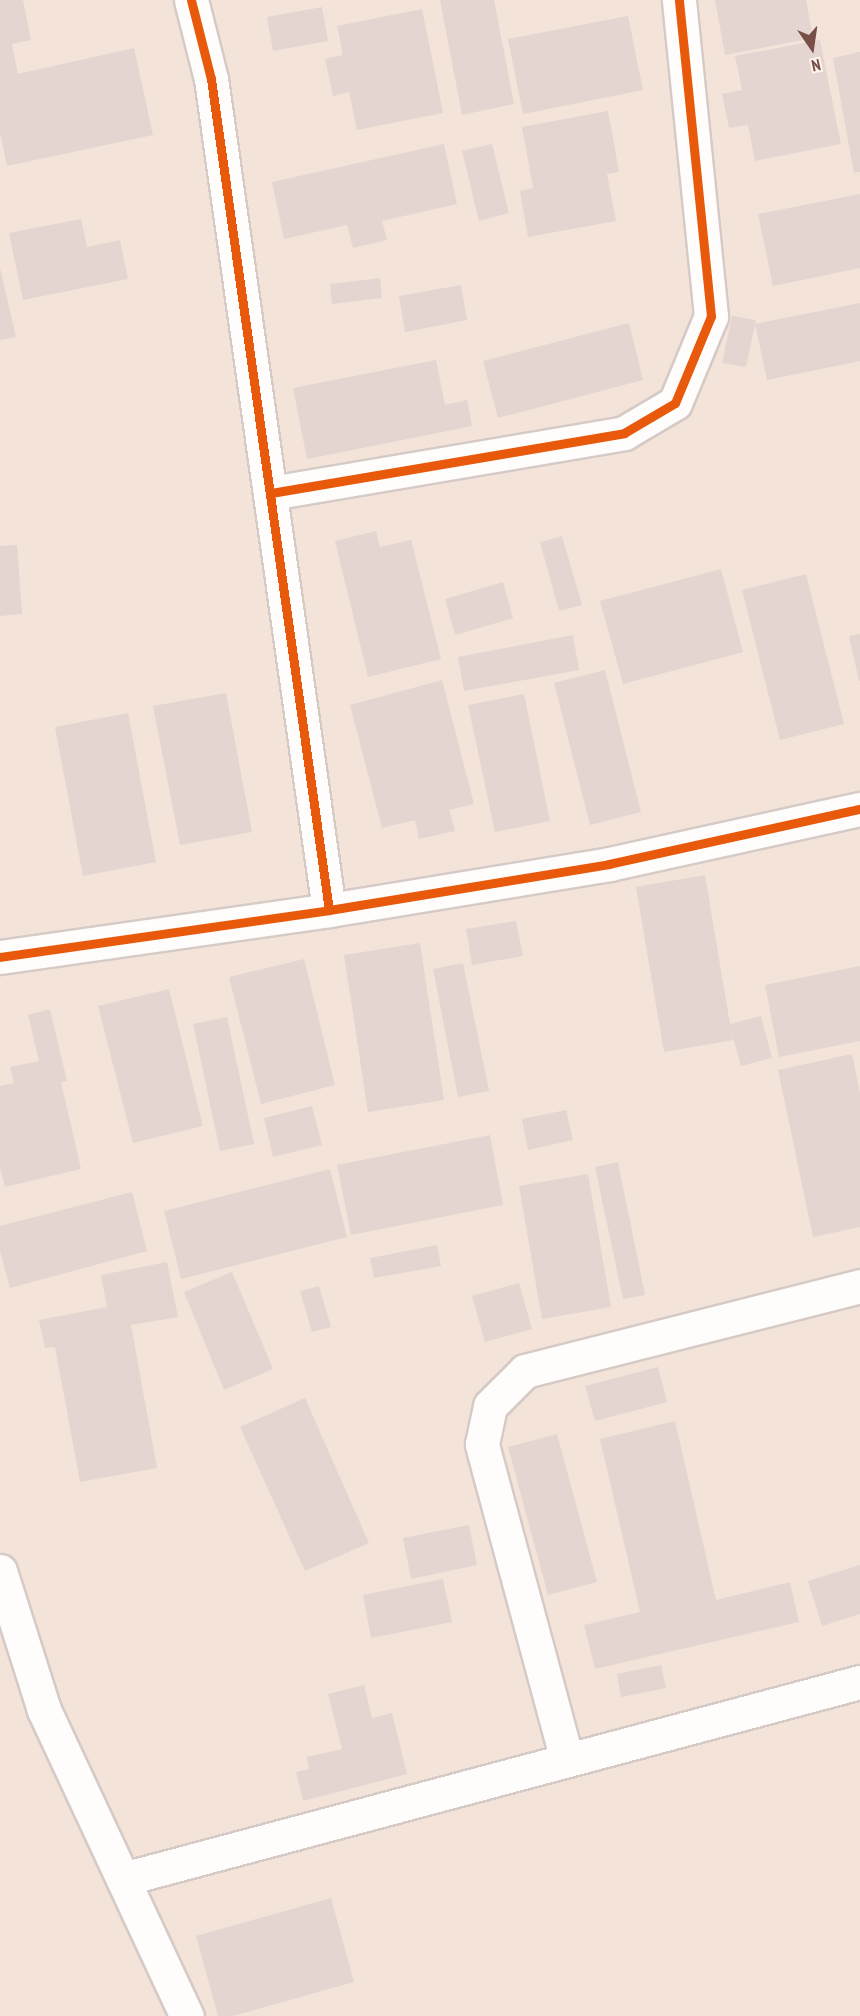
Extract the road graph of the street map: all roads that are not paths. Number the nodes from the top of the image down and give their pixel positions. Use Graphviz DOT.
graph roads {
  1 [pos="191,0"];
  2 [pos="679,0"];
  3 [pos="271,493"];
  4 [pos="860,809"];
  5 [pos="329,910"];
  6 [pos="0,957"];
  7 [pos="860,1286"];
  8 [pos="0,1571"];
  9 [pos="860,1682"];
  10 [pos="567,1760"];
  11 [pos="123,1879"];
  12 [pos="187,2016"];
  1 -- 3 [label="street"];
  2 -- 3 [label="street"];
  3 -- 5 [label="street"];
  4 -- 5 [label="street"];
  5 -- 6 [label="street"];
  7 -- 10 [label="street"];
  8 -- 11 [label="street"];
  9 -- 10 [label="street"];
  10 -- 11 [label="street"];
  11 -- 12 [label="street"];
}
